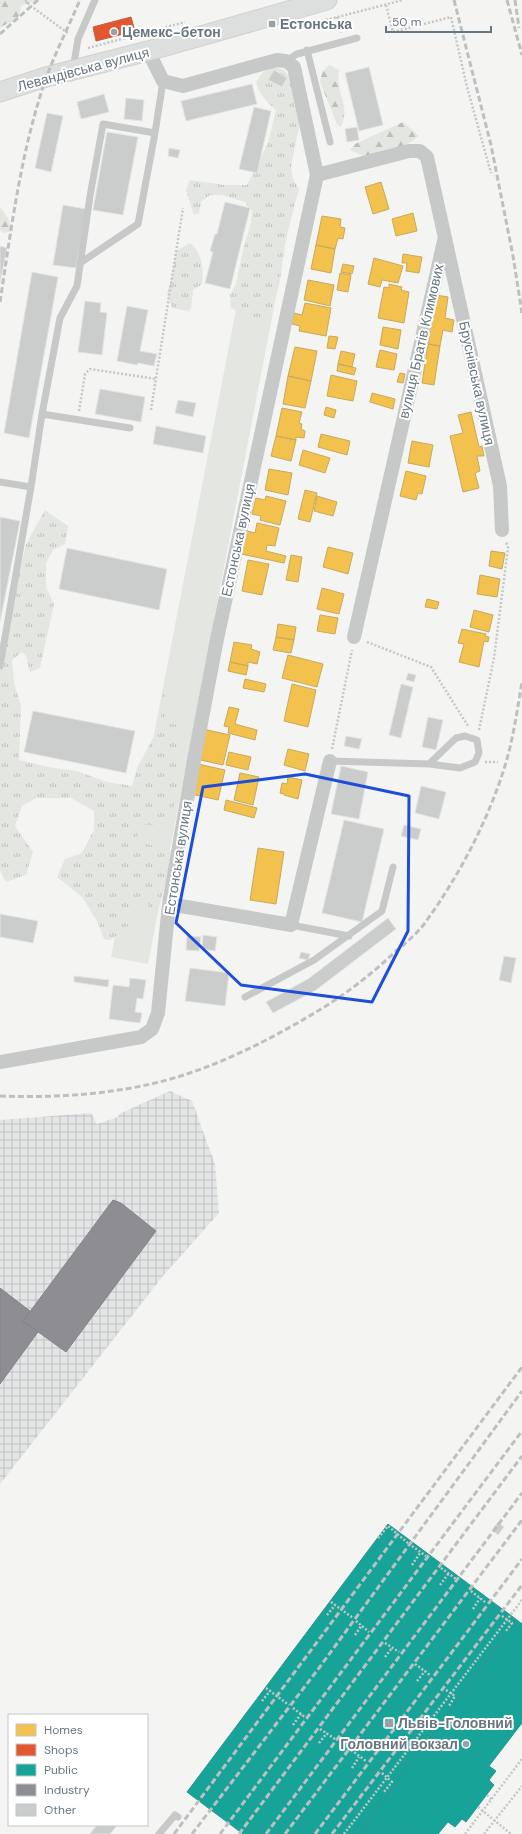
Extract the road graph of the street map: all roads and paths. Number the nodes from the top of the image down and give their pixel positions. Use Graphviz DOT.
graph roads {
  1 [pos="25,0"];
  2 [pos="95,0"];
  3 [pos="327,0"];
  4 [pos="386,5"];
  5 [pos="337,17"];
  6 [pos="188,21"];
  7 [pos="341,32"];
  8 [pos="357,38"];
  9 [pos="78,39"];
  10 [pos="95,45"];
  11 [pos="307,50"];
  12 [pos="148,51"];
  13 [pos="286,61"];
  14 [pos="73,62"];
  15 [pos="163,81"];
  16 [pos="0,92"];
  17 [pos="155,133"];
  18 [pos="330,142"];
  19 [pos="491,173"];
  20 [pos="317,175"];
  21 [pos="182,208"];
  22 [pos="445,236"];
  23 [pos="80,263"];
  24 [pos="156,379"];
  25 [pos="151,410"];
  26 [pos="42,414"];
  27 [pos="78,420"];
  28 [pos="130,428"];
  29 [pos="0,482"];
  30 [pos="31,486"];
  31 [pos="502,530"];
  32 [pos="354,637"];
  33 [pos="0,666"];
  34 [pos="477,740"];
  35 [pos="330,761"];
  36 [pos="429,764"];
  37 [pos="393,867"];
  38 [pos="169,904"];
  39 [pos="291,925"];
  40 [pos="350,936"];
  41 [pos="245,997"];
  42 [pos="0,1062"];
  43 [pos="378,1538"];
  44 [pos="409,1544"];
  45 [pos="412,1546"];
  46 [pos="420,1553"];
  47 [pos="426,1556"];
  48 [pos="412,1565"];
  49 [pos="441,1568"];
  50 [pos="448,1573"];
  51 [pos="456,1579"];
  52 [pos="440,1585"];
  53 [pos="471,1591"];
  54 [pos="480,1598"];
  55 [pos="522,1600"];
  56 [pos="331,1602"];
  57 [pos="485,1602"];
  58 [pos="335,1605"];
  59 [pos="473,1609"];
  60 [pos="327,1615"];
  61 [pos="502,1616"];
  62 [pos="353,1618"];
  63 [pos="506,1619"];
  64 [pos="356,1621"];
  65 [pos="362,1625"];
  66 [pos="506,1631"];
  67 [pos="369,1632"];
  68 [pos="355,1635"];
  69 [pos="385,1643"];
  70 [pos="392,1648"];
  71 [pos="399,1652"];
  72 [pos="385,1657"];
  73 [pos="415,1664"];
  74 [pos="425,1671"];
  75 [pos="430,1675"];
  76 [pos="417,1681"];
  77 [pos="266,1688"];
  78 [pos="270,1690"];
  79 [pos="446,1690"];
  80 [pos="450,1693"];
  81 [pos="262,1701"];
  82 [pos="289,1705"];
  83 [pos="448,1706"];
  84 [pos="293,1708"];
  85 [pos="301,1714"];
  86 [pos="305,1717"];
  87 [pos="293,1725"];
  88 [pos="320,1729"];
  89 [pos="327,1733"];
  90 [pos="335,1739"];
  91 [pos="320,1743"];
  92 [pos="351,1750"];
  93 [pos="359,1757"];
  94 [pos="522,1759"];
  95 [pos="366,1761"];
  96 [pos="352,1768"];
  97 [pos="382,1773"];
  98 [pos="387,1778"];
  99 [pos="522,1786"];
  100 [pos="384,1792"];
  101 [pos="486,1795"];
  102 [pos="492,1800"];
  103 [pos="478,1807"];
  104 [pos="483,1811"];
  105 [pos="178,1817"];
  106 [pos="494,1821"];
  107 [pos="159,1834"];
  108 [pos="344,1834"];
  109 [pos="465,1834"];
  110 [pos="484,1834"];
  111 [pos="511,1834"];
  1 -- 9 [label="path"];
  2 -- 9 [label="lane"];
  3 -- 12 [label="main road, Левандівська вулиця"];
  4 -- 19 [label="path"];
  5 -- 7 [label="path"];
  6 -- 10 [label="path"];
  8 -- 11 [label="lane"];
  9 -- 10 [label="path"];
  9 -- 14 [label="lane"];
  10 -- 14 [label="path"];
  11 -- 13 [label="lane"];
  11 -- 18 [label="lane"];
  12 -- 14 [label="main road, Левандівська вулиця"];
  12 -- 15 [label="street"];
  13 -- 15 [label="street"];
  13 -- 20 [label="street, Естонська вулиця"];
  14 -- 16 [label="main road, Левандівська вулиця"];
  15 -- 17 [label="lane"];
  17 -- 23 [label="lane"];
  17 -- 23 [label="lane"];
  20 -- 22 [label="street, вулиця Братів Климових"];
  20 -- 38 [label="street, Естонська вулиця"];
  21 -- 24 [label="path"];
  22 -- 31 [label="street, Бруснівська вулиця"];
  22 -- 32 [label="street, вулиця Братів Климових"];
  23 -- 26 [label="lane"];
  24 -- 25 [label="path"];
  24 -- 27 [label="path"];
  26 -- 27 [label="lane"];
  26 -- 30 [label="lane"];
  27 -- 28 [label="lane"];
  29 -- 30 [label="lane"];
  30 -- 33 [label="lane"];
  31 -- 34 [label="path"];
  32 -- 34 [label="path"];
  32 -- 35 [label="path"];
  34 -- 36 [label="lane"];
  34 -- 36 [label="lane"];
  35 -- 36 [label="lane"];
  35 -- 39 [label="street"];
  37 -- 40 [label="lane"];
  38 -- 39 [label="street"];
  38 -- 42 [label="street, Естонська вулиця"];
  39 -- 40 [label="lane"];
  40 -- 41 [label="lane"];
  43 -- 44 [label="path"];
  45 -- 46 [label="path"];
  46 -- 47 [label="path"];
  46 -- 48 [label="path"];
  49 -- 50 [label="path"];
  50 -- 51 [label="path"];
  50 -- 52 [label="path"];
  53 -- 54 [label="path"];
  54 -- 57 [label="path"];
  54 -- 59 [label="path"];
  55 -- 63 [label="path"];
  56 -- 58 [label="path"];
  58 -- 60 [label="path"];
  58 -- 62 [label="path"];
  61 -- 63 [label="path"];
  63 -- 66 [label="path"];
  63 -- 80 [label="path"];
  64 -- 65 [label="path"];
  65 -- 67 [label="path"];
  65 -- 68 [label="path"];
  69 -- 70 [label="path"];
  70 -- 71 [label="path"];
  70 -- 72 [label="path"];
  73 -- 74 [label="path"];
  74 -- 75 [label="path"];
  74 -- 76 [label="path"];
  77 -- 78 [label="path"];
  78 -- 81 [label="path"];
  78 -- 82 [label="path"];
  79 -- 80 [label="path"];
  80 -- 83 [label="path"];
  80 -- 98 [label="path"];
  84 -- 85 [label="path"];
  85 -- 86 [label="path"];
  85 -- 87 [label="path"];
  88 -- 89 [label="path"];
  89 -- 90 [label="path"];
  89 -- 91 [label="path"];
  92 -- 93 [label="path"];
  93 -- 95 [label="path"];
  93 -- 96 [label="path"];
  94 -- 102 [label="path"];
  97 -- 98 [label="path"];
  98 -- 100 [label="path"];
  98 -- 108 [label="path"];
  99 -- 106 [label="path"];
  101 -- 102 [label="path"];
  102 -- 104 [label="path"];
  103 -- 104 [label="path"];
  104 -- 106 [label="path"];
  104 -- 109 [label="path"];
  105 -- 107 [label="lane"];
  106 -- 110 [label="path"];
  106 -- 111 [label="path"];
}
